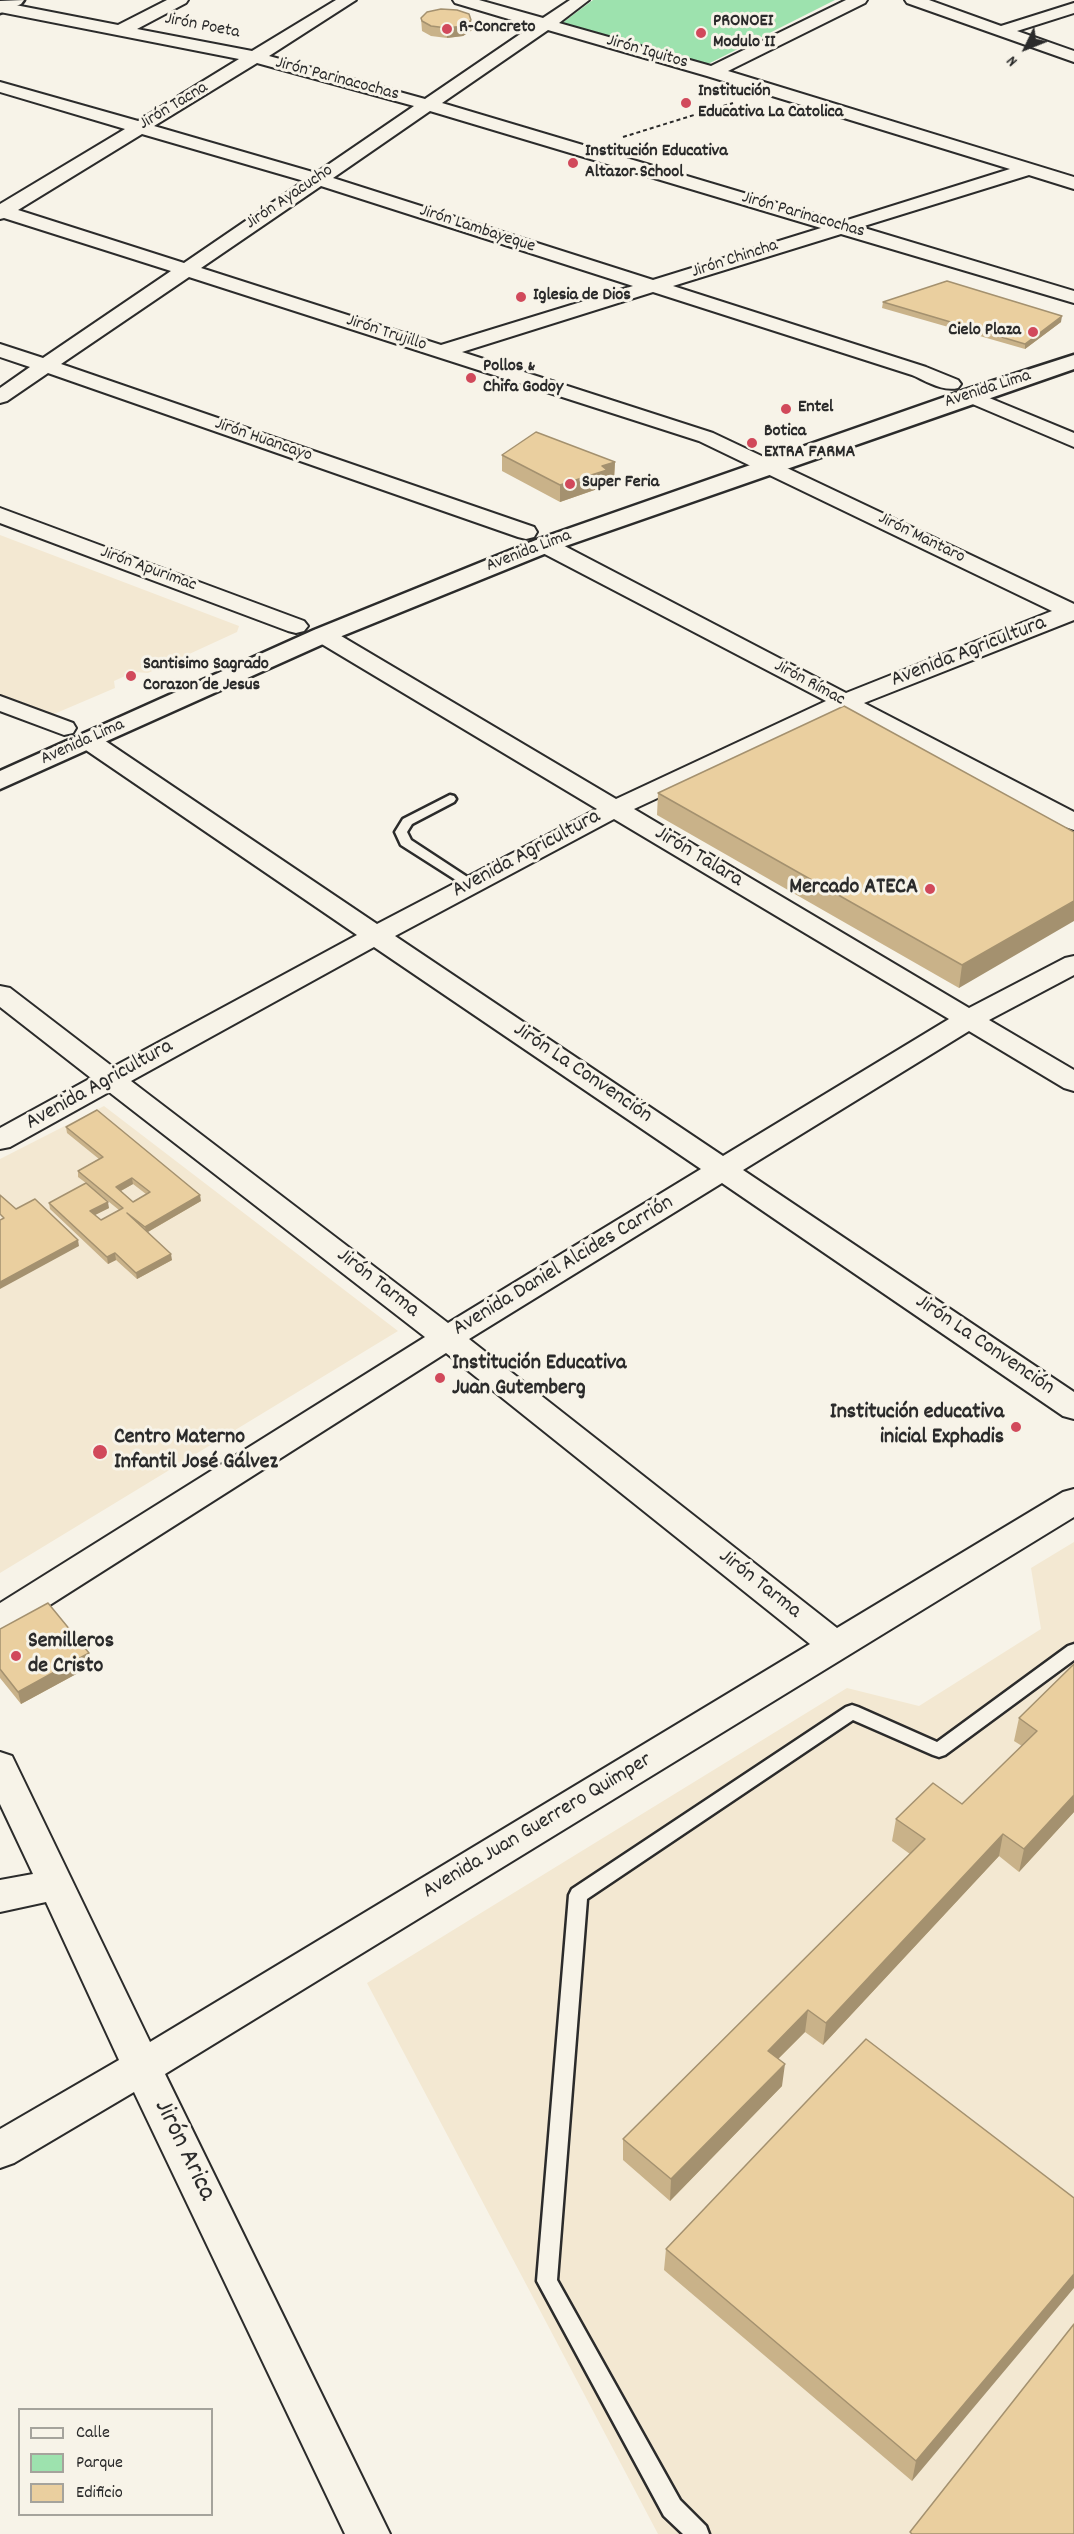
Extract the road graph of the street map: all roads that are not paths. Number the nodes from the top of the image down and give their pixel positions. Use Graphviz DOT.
graph roads {
  1 [pos="15,0"];
  2 [pos="180,0"];
  3 [pos="348,0"];
  4 [pos="461,0"];
  5 [pos="581,0"];
  6 [pos="859,0"];
  7 [pos="913,0"];
  8 [pos="0,8"];
  9 [pos="1074,8"];
  10 [pos="548,24"];
  11 [pos="120,31"];
  12 [pos="1002,31"];
  13 [pos="255,57"];
  14 [pos="1074,57"];
  15 [pos="713,72"];
  16 [pos="0,87"];
  17 [pos="429,105"];
  18 [pos="140,127"];
  19 [pos="1029,169"];
  20 [pos="318,179"];
  21 [pos="1074,183"];
  22 [pos="1,212"];
  23 [pos="839,227"];
  24 [pos="186,270"];
  25 [pos="653,287"];
  26 [pos="1074,297"];
  27 [pos="1074,343"];
  28 [pos="0,350"];
  29 [pos="441,352"];
  30 [pos="1074,362"];
  31 [pos="45,366"];
  32 [pos="960,390"];
  33 [pos="0,397"];
  34 [pos="1074,441"];
  35 [pos="745,454"];
  36 [pos="768,466"];
  37 [pos="0,515"];
  38 [pos="536,538"];
  39 [pos="1073,612"];
  40 [pos="296,626"];
  41 [pos="323,635"];
  42 [pos="844,702"];
  43 [pos="0,703"];
  44 [pos="64,728"];
  45 [pos="89,741"];
  46 [pos="11,751"];
  47 [pos="0,781"];
  48 [pos="450,799"];
  49 [pos="615,809"];
  50 [pos="1074,822"];
  51 [pos="470,885"];
  52 [pos="376,935"];
  53 [pos="1074,964"];
  54 [pos="0,994"];
  55 [pos="969,1019"];
  56 [pos="112,1080"];
  57 [pos="1074,1082"];
  58 [pos="0,1140"];
  59 [pos="723,1169"];
  60 [pos="447,1338"];
  61 [pos="1074,1408"];
  62 [pos="1074,1501"];
  63 [pos="0,1620"];
  64 [pos="836,1646"];
  65 [pos="1074,1651"];
  66 [pos="0,1766"];
  67 [pos="57,1884"];
  68 [pos="0,1896"];
  69 [pos="142,2067"];
  70 [pos="0,2150"];
  71 [pos="368,2534"];
  72 [pos="698,2534"];
  1 -- 8 [label="main road"];
  2 -- 11 [label="street"];
  3 -- 13 [label="street, Jirón Tacna"];
  4 -- 10 [label="street, Jirón Iquitos"];
  5 -- 10 [label="street, Jirón Ayacucho"];
  6 -- 15 [label="street"];
  7 -- 12 [label="street"];
  8 -- 11 [label="street, Jirón Poeta"];
  9 -- 12 [label="street"];
  10 -- 15 [label="street, Jirón Iquitos"];
  10 -- 17 [label="street, Jirón Ayacucho"];
  11 -- 13 [label="street, Jirón Poeta"];
  12 -- 14 [label="street"];
  13 -- 17 [label="street, Jirón Parinacochas"];
  13 -- 18 [label="street, Jirón Tacna"];
  15 -- 19 [label="street, Jirón Iquitos"];
  16 -- 18 [label="street, Jirón Lambayeque"];
  17 -- 20 [label="street, Jirón Ayacucho"];
  17 -- 23 [label="street, Jirón Parinacochas"];
  18 -- 20 [label="street, Jirón Lambayeque"];
  18 -- 22 [label="street, Jirón Tacna"];
  19 -- 21 [label="street, Jirón Iquitos"];
  19 -- 23 [label="street, Jirón Chincha"];
  20 -- 24 [label="street, Jirón Ayacucho"];
  20 -- 25 [label="street, Jirón Lambayeque"];
  22 -- 24 [label="street, Jirón Trujillo"];
  23 -- 25 [label="street, Jirón Chincha"];
  23 -- 26 [label="street, Jirón Parinacochas"];
  24 -- 29 [label="street, Jirón Trujillo"];
  24 -- 31 [label="street, Jirón Ayacucho"];
  25 -- 29 [label="street, Jirón Chincha"];
  25 -- 32 [label="street, Jirón Lambayeque"];
  27 -- 32 [label="main road, Avenida Lima"];
  28 -- 31 [label="street, Jirón Huancayo"];
  29 -- 35 [label="street, Jirón Trujillo"];
  30 -- 32 [label="main road, Avenida Lima"];
  31 -- 33 [label="street, Jirón Ayacucho"];
  31 -- 38 [label="street, Jirón Huancayo"];
  32 -- 34 [label="street, Jirón Lambayeque"];
  32 -- 35 [label="main road, Avenida Lima"];
  32 -- 36 [label="main road, Avenida Lima"];
  35 -- 36 [label="street, Jirón Trujillo"];
  35 -- 38 [label="main road, Avenida Lima"];
  36 -- 38 [label="main road, Avenida Lima"];
  36 -- 39 [label="street, Jirón Mantaro"];
  37 -- 40 [label="street, Jirón Apurimac"];
  38 -- 40 [label="main road, Avenida Lima"];
  38 -- 41 [label="main road, Avenida Lima"];
  38 -- 42 [label="street, Jirón Rímac"];
  39 -- 42 [label="street, Avenida Agricultura"];
  40 -- 44 [label="main road, Avenida Lima"];
  41 -- 45 [label="main road, Avenida Lima"];
  41 -- 49 [label="street, Jirón Talara"];
  42 -- 49 [label="street, Avenida Agricultura"];
  42 -- 50 [label="street, Jirón Rímac"];
  43 -- 44 [label="street"];
  44 -- 46 [label="main road, Avenida Lima"];
  45 -- 47 [label="main road, Avenida Lima"];
  45 -- 52 [label="street, Jirón La Convención"];
  48 -- 51 [label="lane"];
  49 -- 51 [label="street, Avenida Agricultura"];
  49 -- 55 [label="street, Jirón Talara"];
  51 -- 52 [label="street, Avenida Agricultura"];
  52 -- 56 [label="street, Avenida Agricultura"];
  52 -- 59 [label="street, Jirón La Convención"];
  53 -- 55 [label="street, Avenida Daniel Alcides Carrión"];
  54 -- 56 [label="street, Jirón Tarma"];
  55 -- 57 [label="street, Jirón Talara"];
  55 -- 59 [label="street, Avenida Daniel Alcides Carrión"];
  56 -- 58 [label="street, Avenida Agricultura"];
  56 -- 60 [label="street, Jirón Tarma"];
  59 -- 60 [label="street, Avenida Daniel Alcides Carrión"];
  59 -- 61 [label="street, Jirón La Convención"];
  60 -- 63 [label="street, Avenida Daniel Alcides Carrión"];
  60 -- 64 [label="street, Jirón Tarma"];
  62 -- 64 [label="street, Avenida Juan Guerrero Quimper"];
  64 -- 69 [label="street, Avenida Juan Guerrero Quimper"];
  65 -- 72 [label="lane"];
  66 -- 67 [label="street, Jirón Arica"];
  67 -- 68 [label="street"];
  67 -- 69 [label="street, Jirón Arica"];
  69 -- 70 [label="street, Avenida Juan Guerrero Quimper"];
  69 -- 71 [label="street, Jirón Arica"];
}
